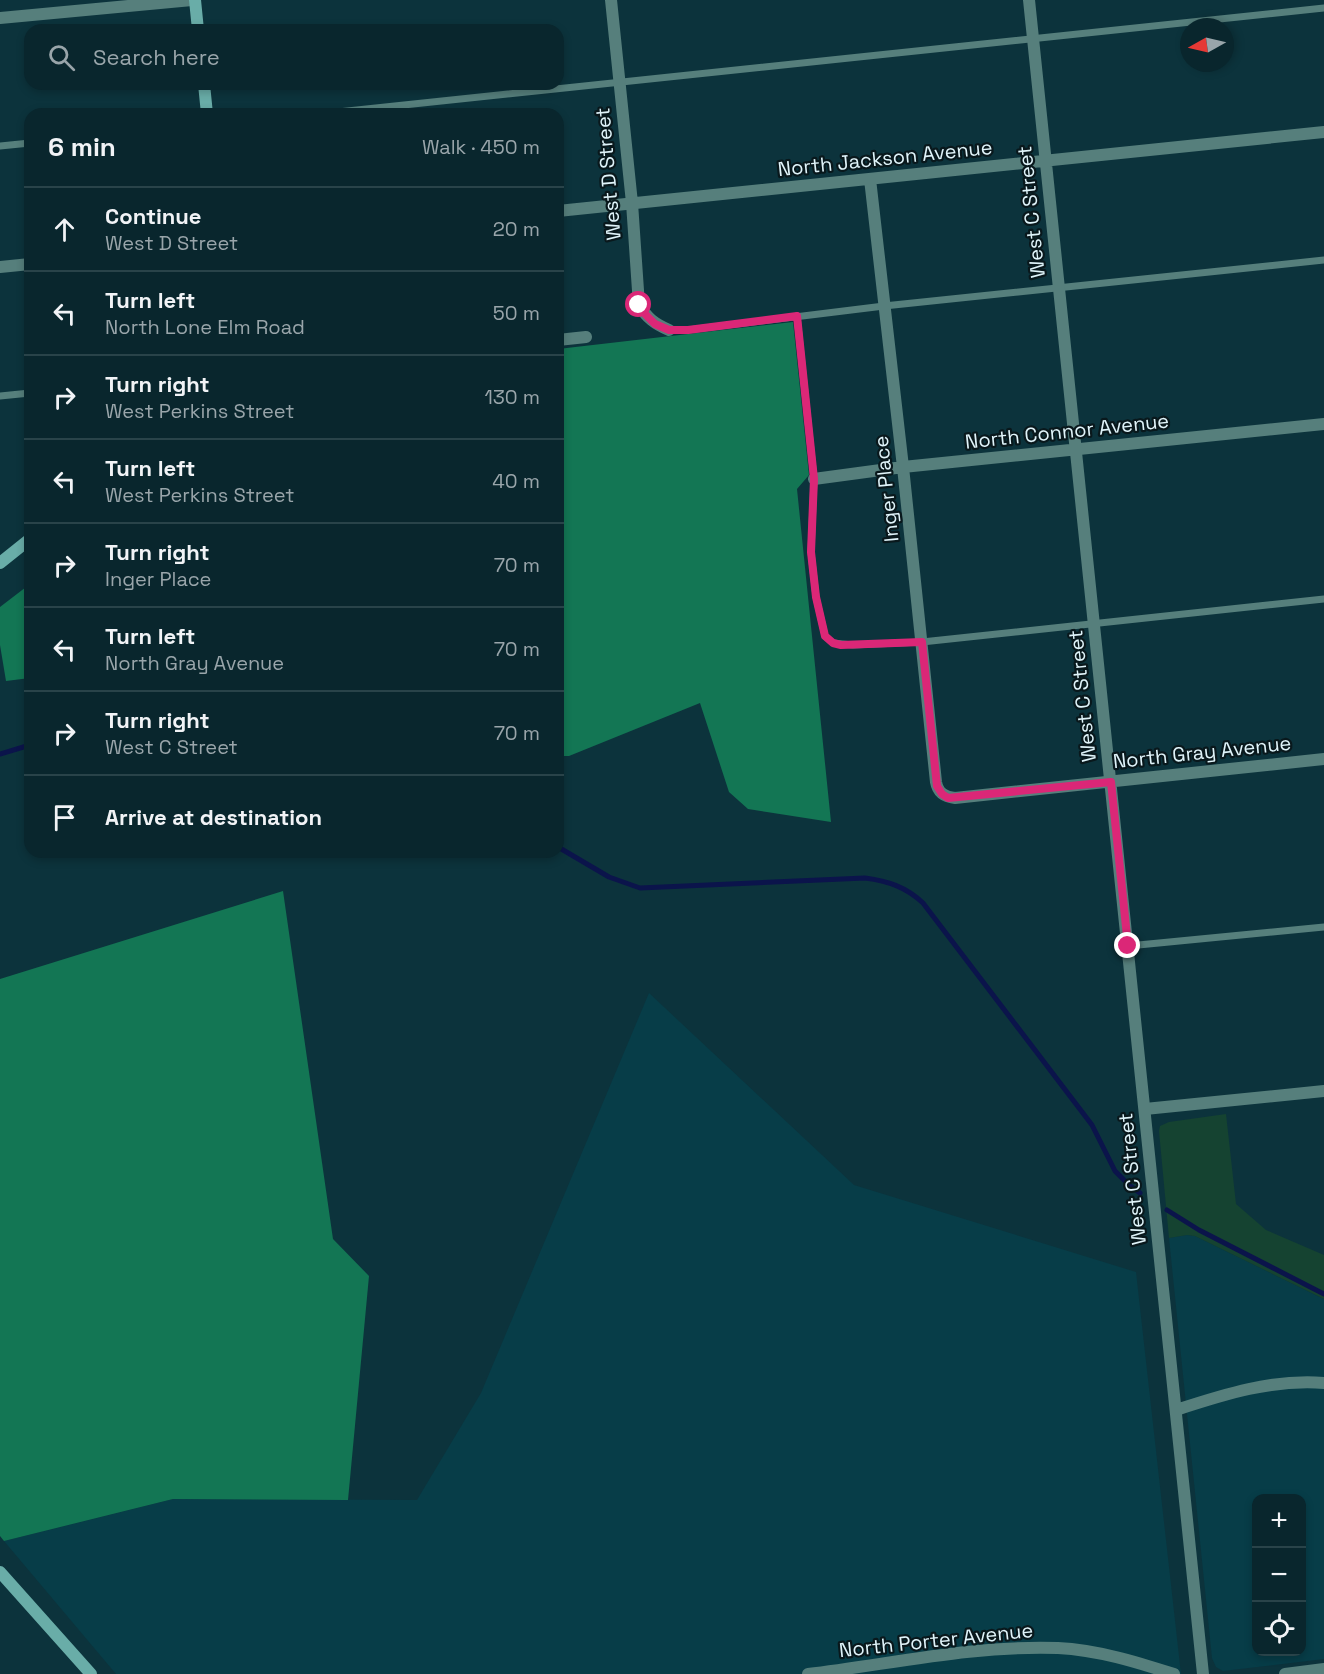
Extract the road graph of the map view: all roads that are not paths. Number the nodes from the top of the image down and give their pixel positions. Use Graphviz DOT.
graph roads {
  1 [pos="194,0"];
  2 [pos="611,0"];
  3 [pos="1029,0"];
  4 [pos="1324,8"];
  5 [pos="0,18"];
  6 [pos="197,24"];
  7 [pos="1033,38"];
  8 [pos="619,81"];
  9 [pos="564,87"];
  10 [pos="205,90"];
  11 [pos="537,90"];
  12 [pos="206,108"];
  13 [pos="374,108"];
  14 [pos="1324,132"];
  15 [pos="24,144"];
  16 [pos="0,146"];
  17 [pos="1045,161"];
  18 [pos="870,179"];
  19 [pos="632,203"];
  20 [pos="564,210"];
  21 [pos="1324,260"];
  22 [pos="24,265"];
  23 [pos="0,267"];
  24 [pos="1059,288"];
  25 [pos="884,306"];
  26 [pos="797,316"];
  27 [pos="669,330"];
  28 [pos="586,337"];
  29 [pos="564,339"];
  30 [pos="24,394"];
  31 [pos="0,396"];
  32 [pos="1324,424"];
  33 [pos="1076,450"];
  34 [pos="903,467"];
  35 [pos="814,479"];
  36 [pos="24,544"];
  37 [pos="0,564"];
  38 [pos="1324,599"];
  39 [pos="1094,624"];
  40 [pos="922,642"];
  41 [pos="1324,759"];
  42 [pos="1111,782"];
  43 [pos="942,794"];
  44 [pos="1324,927"];
  45 [pos="1128,946"];
  46 [pos="1324,1091"];
  47 [pos="1144,1109"];
  48 [pos="1324,1383"];
  49 [pos="1176,1410"];
  50 [pos="0,1572"];
  51 [pos="1324,1670"];
  52 [pos="91,1674"];
  53 [pos="808,1674"];
  54 [pos="1174,1674"];
  55 [pos="1203,1674"];
  56 [pos="1285,1674"];
  1 -- 5 [label="street"];
  1 -- 6 [label="street"];
  2 -- 8 [label="street, West D Street"];
  3 -- 7 [label="street, West C Street"];
  4 -- 7 [label="lane"];
  7 -- 8 [label="lane"];
  7 -- 17 [label="street, West C Street"];
  8 -- 9 [label="lane"];
  8 -- 19 [label="street, West D Street"];
  10 -- 12 [label="street"];
  11 -- 13 [label="lane"];
  14 -- 17 [label="street, North Jackson Avenue"];
  15 -- 16 [label="lane"];
  17 -- 18 [label="street, North Jackson Avenue"];
  17 -- 24 [label="street, West C Street"];
  18 -- 19 [label="street, North Jackson Avenue"];
  18 -- 25 [label="street, Inger Place"];
  19 -- 20 [label="street, North Jackson Avenue"];
  19 -- 27 [label="street, West D Street"];
  21 -- 24 [label="lane"];
  22 -- 23 [label="street"];
  24 -- 25 [label="lane"];
  24 -- 33 [label="street, West C Street"];
  25 -- 26 [label="lane"];
  25 -- 34 [label="street, Inger Place"];
  26 -- 27 [label="lane"];
  26 -- 35 [label="lane"];
  28 -- 29 [label="street"];
  30 -- 31 [label="lane"];
  32 -- 33 [label="street, North Connor Avenue"];
  33 -- 34 [label="street, North Connor Avenue"];
  33 -- 39 [label="street, West C Street"];
  34 -- 35 [label="street, North Connor Avenue"];
  34 -- 40 [label="street, Inger Place"];
  35 -- 40 [label="lane"];
  36 -- 37 [label="street"];
  38 -- 39 [label="lane"];
  39 -- 40 [label="lane"];
  39 -- 42 [label="street, West C Street"];
  40 -- 43 [label="street, Inger Place"];
  41 -- 42 [label="street, North Gray Avenue"];
  42 -- 43 [label="street, North Gray Avenue"];
  42 -- 45 [label="street, West C Street"];
  44 -- 45 [label="lane"];
  45 -- 47 [label="street, West C Street"];
  46 -- 47 [label="street"];
  47 -- 49 [label="street, West C Street"];
  48 -- 49 [label="street"];
  49 -- 55 [label="street, West C Street"];
  50 -- 52 [label="street"];
  51 -- 56 [label="street"];
  53 -- 54 [label="street, North Porter Avenue"];
}
